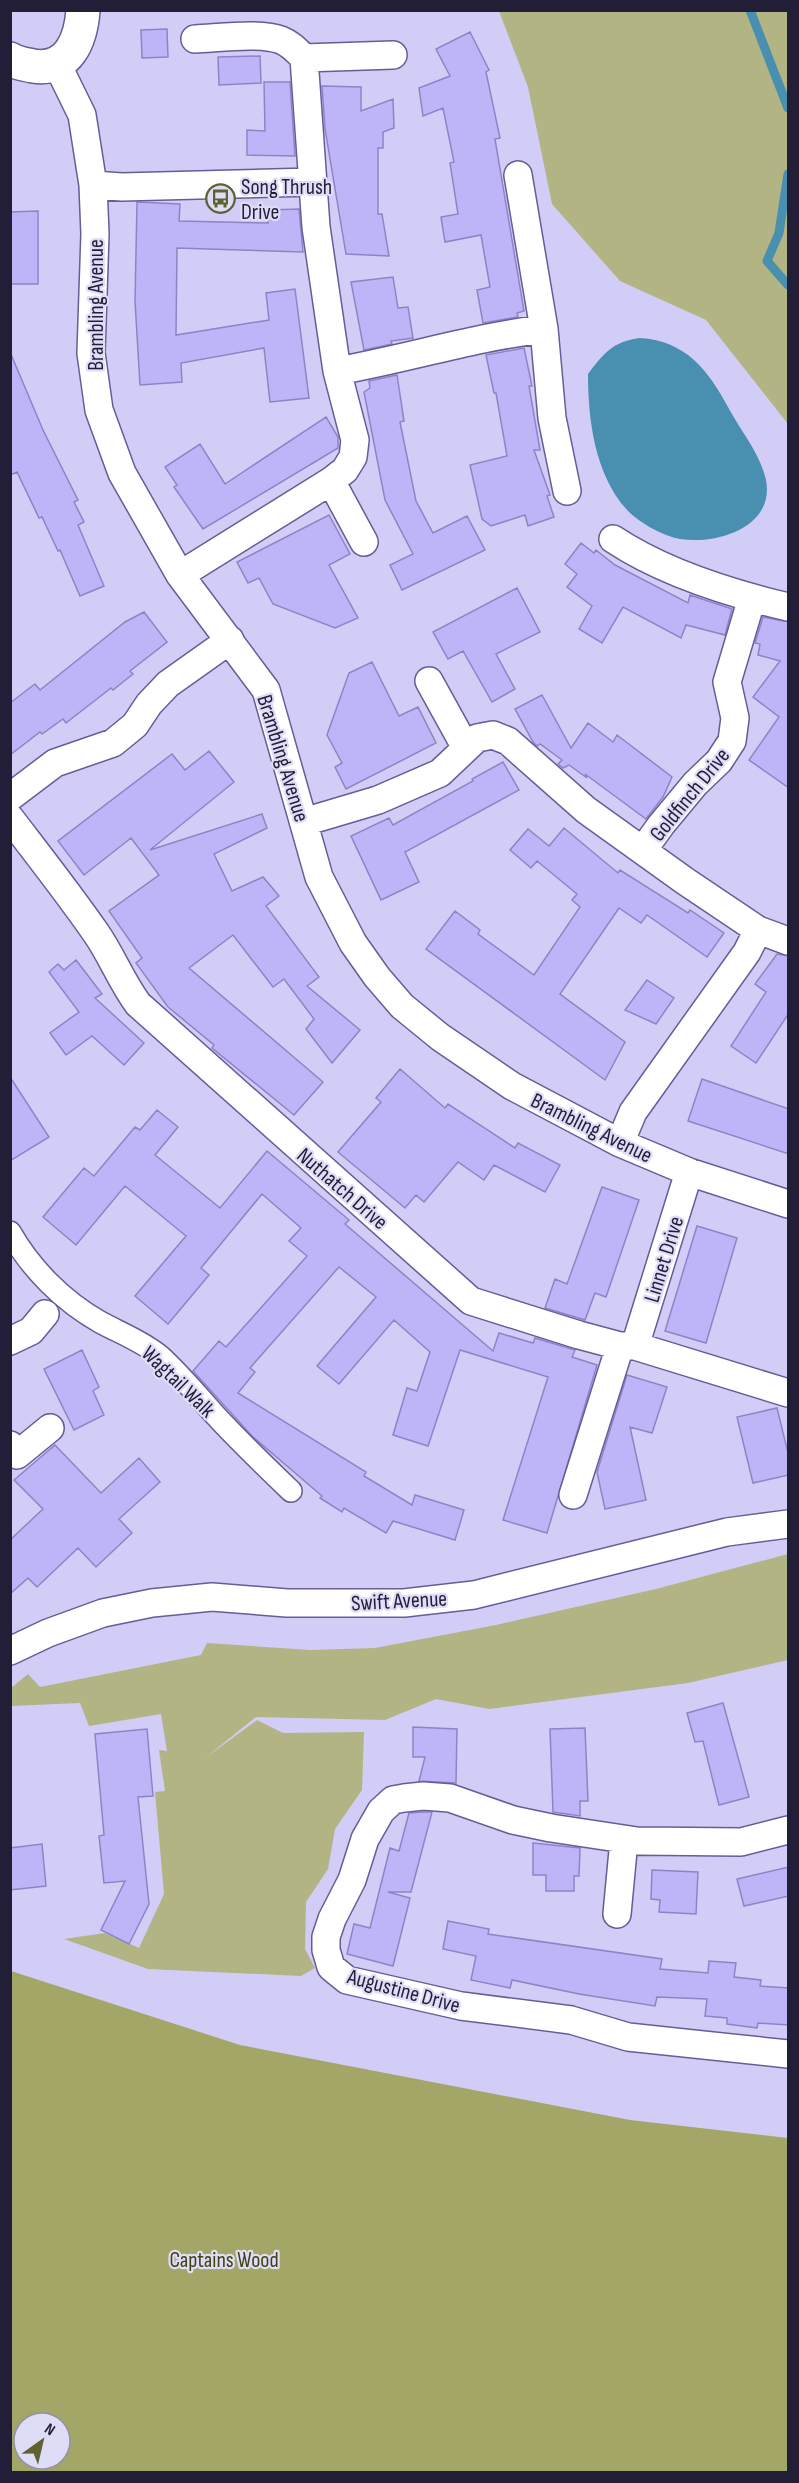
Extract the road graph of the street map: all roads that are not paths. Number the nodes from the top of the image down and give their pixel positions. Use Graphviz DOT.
graph roads {
  1 [pos="83,10"];
  2 [pos="195,39"];
  3 [pos="393,55"];
  4 [pos="304,58"];
  5 [pos="10,60"];
  6 [pos="57,64"];
  7 [pos="518,175"];
  8 [pos="312,182"];
  9 [pos="93,185"];
  10 [pos="544,329"];
  11 [pos="337,371"];
  12 [pos="331,481"];
  13 [pos="567,491"];
  14 [pos="613,539"];
  15 [pos="364,542"];
  16 [pos="180,575"];
  17 [pos="752,598"];
  18 [pos="789,607"];
  19 [pos="230,640"];
  20 [pos="429,681"];
  21 [pos="466,748"];
  22 [pos="10,797"];
  23 [pos="10,818"];
  24 [pos="303,822"];
  25 [pos="643,850"];
  26 [pos="758,930"];
  27 [pos="789,941"];
  28 [pos="620,1143"];
  29 [pos="689,1173"];
  30 [pos="789,1204"];
  31 [pos="10,1232"];
  32 [pos="45,1314"];
  33 [pos="10,1341"];
  34 [pos="628,1346"];
  35 [pos="789,1393"];
  36 [pos="50,1428"];
  37 [pos="10,1445"];
  38 [pos="291,1491"];
  39 [pos="573,1495"];
  40 [pos="789,1524"];
  41 [pos="10,1651"];
  42 [pos="789,1830"];
  43 [pos="624,1839"];
  44 [pos="617,1914"];
  45 [pos="789,2054"];
  1 -- 6 [label="street"];
  2 -- 4 [label="street"];
  3 -- 4 [label="street"];
  4 -- 8 [label="street"];
  5 -- 6 [label="street"];
  6 -- 9 [label="street, Brambling Avenue"];
  7 -- 10 [label="street"];
  8 -- 9 [label="street"];
  8 -- 11 [label="street"];
  9 -- 16 [label="street, Brambling Avenue"];
  10 -- 11 [label="street"];
  10 -- 13 [label="street"];
  11 -- 12 [label="street"];
  12 -- 15 [label="street"];
  12 -- 16 [label="street"];
  14 -- 17 [label="street"];
  16 -- 19 [label="street, Brambling Avenue"];
  17 -- 18 [label="street"];
  17 -- 25 [label="street, Goldfinch Drive"];
  19 -- 22 [label="street"];
  19 -- 24 [label="street, Brambling Avenue"];
  20 -- 21 [label="street"];
  21 -- 24 [label="street, Goldfinch Drive"];
  21 -- 25 [label="street, Goldfinch Drive"];
  23 -- 34 [label="street, Nuthatch Drive"];
  24 -- 28 [label="street, Brambling Avenue"];
  25 -- 26 [label="street, Goldfinch Drive"];
  26 -- 27 [label="street, Goldfinch Drive"];
  26 -- 28 [label="street"];
  28 -- 29 [label="street, Brambling Avenue"];
  29 -- 30 [label="street, Brambling Avenue"];
  29 -- 34 [label="street, Linnet Drive"];
  31 -- 38 [label="street, Wagtail Walk"];
  32 -- 33 [label="street"];
  34 -- 35 [label="street, Nuthatch Drive"];
  34 -- 39 [label="street, Linnet Drive"];
  36 -- 37 [label="street"];
  40 -- 41 [label="street, Swift Avenue"];
  42 -- 43 [label="street, Augustine Drive"];
  43 -- 44 [label="street"];
  43 -- 45 [label="street, Augustine Drive"];
}
